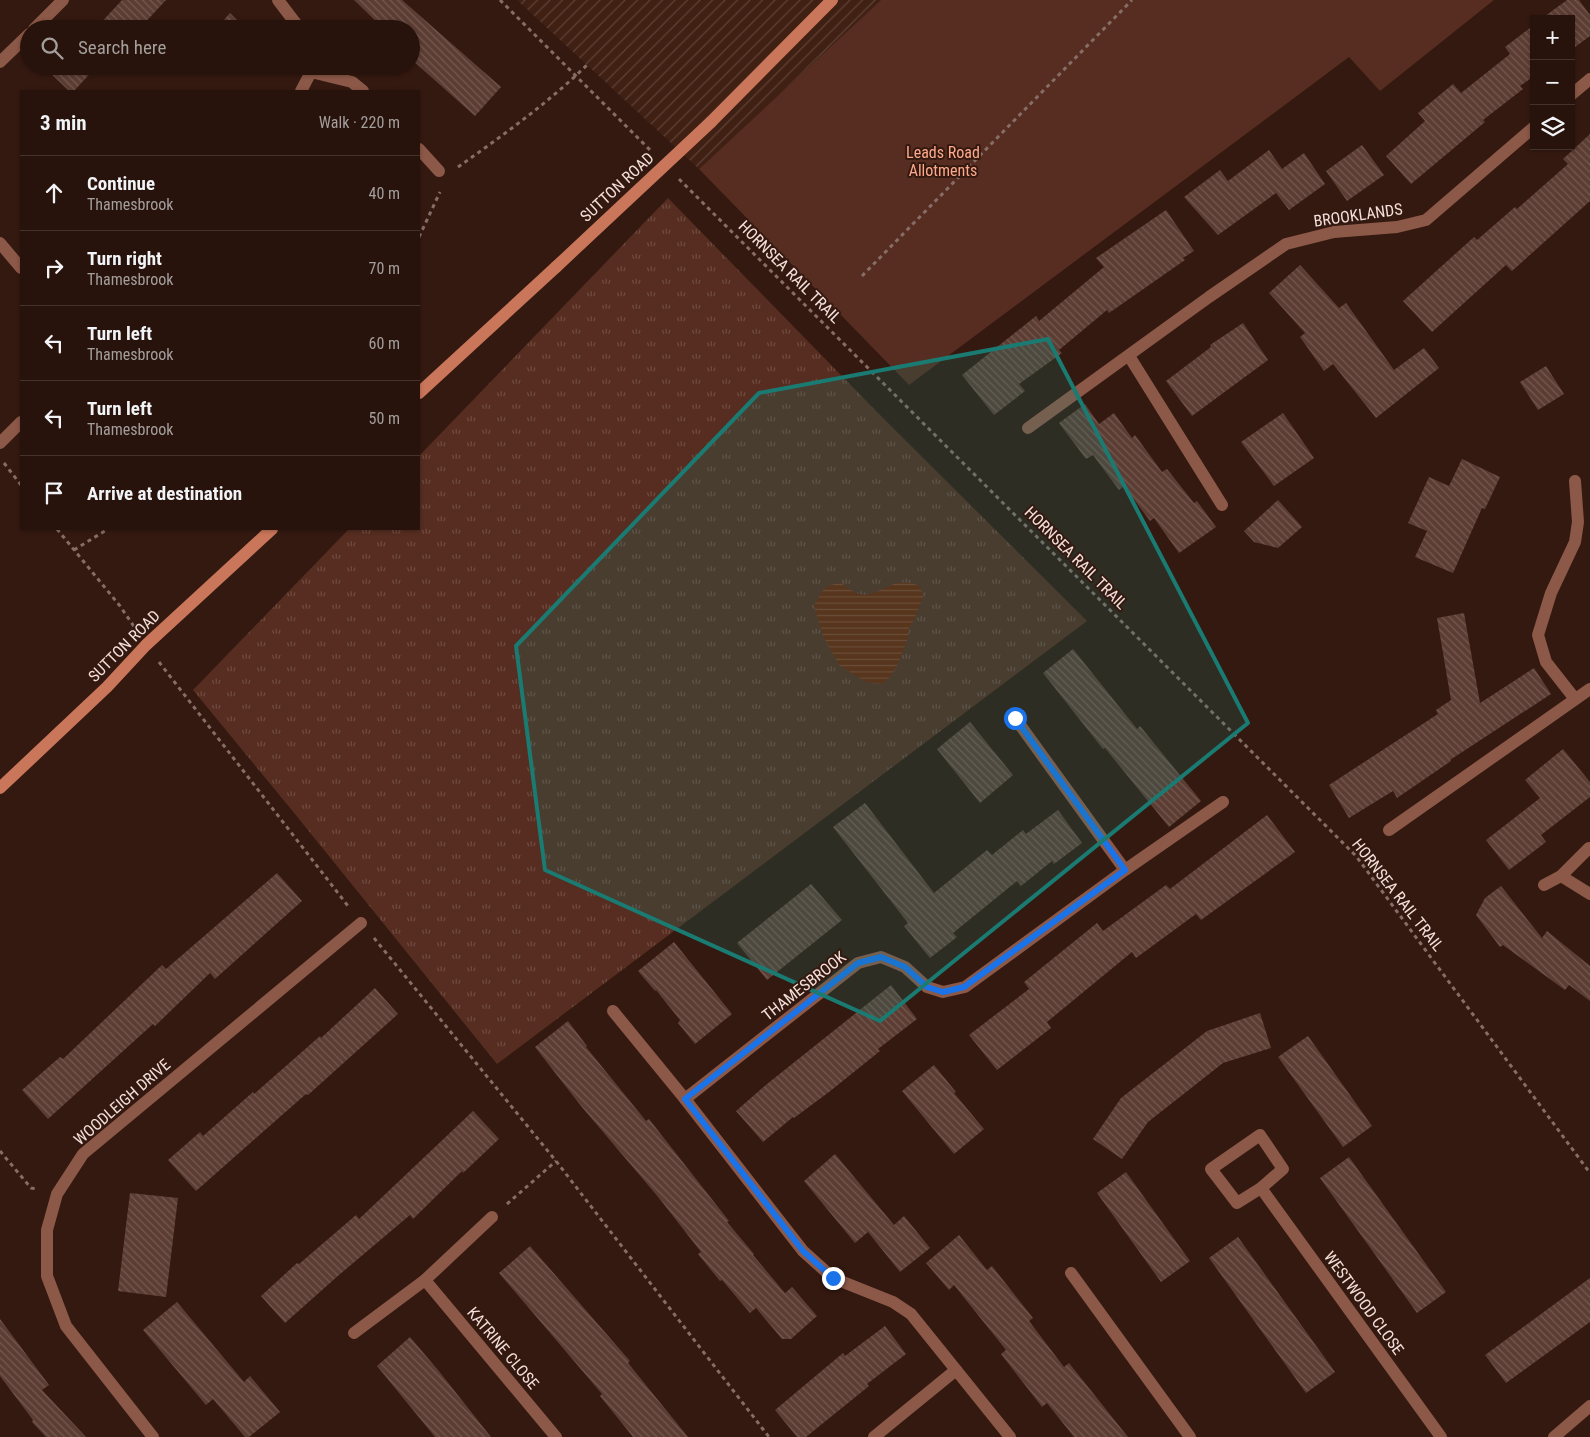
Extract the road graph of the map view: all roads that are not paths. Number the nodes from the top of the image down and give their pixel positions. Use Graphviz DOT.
graph roads {
  1 [pos="63,0"];
  2 [pos="278,0"];
  3 [pos="832,0"];
  4 [pos="43,20"];
  5 [pos="293,20"];
  6 [pos="20,43"];
  7 [pos="0,62"];
  8 [pos="308,75"];
  9 [pos="329,75"];
  10 [pos="1590,79"];
  11 [pos="301,90"];
  12 [pos="361,90"];
  13 [pos="1575,92"];
  14 [pos="1530,130"];
  15 [pos="420,150"];
  16 [pos="439,171"];
  17 [pos="0,243"];
  18 [pos="20,267"];
  19 [pos="1129,356"];
  20 [pos="420,392"];
  21 [pos="20,423"];
  22 [pos="1028,428"];
  23 [pos="0,443"];
  24 [pos="1576,481"];
  25 [pos="1222,505"];
  26 [pos="1578,522"];
  27 [pos="1590,527"];
  28 [pos="271,530"];
  29 [pos="1590,689"];
  30 [pos="1575,699"];
  31 [pos="1015,718"];
  32 [pos="0,788"];
  33 [pos="1223,802"];
  34 [pos="1389,830"];
  35 [pos="1589,848"];
  36 [pos="1125,870"];
  37 [pos="1561,876"];
  38 [pos="1544,885"];
  39 [pos="1590,894"];
  40 [pos="361,923"];
  41 [pos="613,1011"];
  42 [pos="685,1099"];
  43 [pos="1262,1188"];
  44 [pos="492,1217"];
  45 [pos="1072,1272"];
  46 [pos="425,1280"];
  47 [pos="354,1333"];
  48 [pos="956,1370"];
  49 [pos="1590,1406"];
  50 [pos="153,1437"];
  51 [pos="556,1437"];
  52 [pos="874,1437"];
  53 [pos="1010,1437"];
  54 [pos="1190,1437"];
  55 [pos="1441,1437"];
  56 [pos="1554,1437"];
  1 -- 4 [label="street"];
  2 -- 5 [label="street"];
  3 -- 20 [label="street, SUTTON ROAD, bridge"];
  6 -- 7 [label="street"];
  8 -- 11 [label="street"];
  9 -- 12 [label="street"];
  10 -- 13 [label="street"];
  14 -- 19 [label="street, BROOKLANDS"];
  15 -- 16 [label="street"];
  17 -- 18 [label="street"];
  19 -- 22 [label="street, BROOKLANDS"];
  19 -- 25 [label="street"];
  21 -- 23 [label="street"];
  24 -- 26 [label="street"];
  26 -- 27 [label="street"];
  26 -- 30 [label="street"];
  28 -- 32 [label="street, SUTTON ROAD"];
  29 -- 30 [label="street"];
  30 -- 34 [label="street"];
  31 -- 36 [label="street"];
  33 -- 36 [label="street, THAMESBROOK"];
  35 -- 37 [label="street"];
  36 -- 42 [label="street, THAMESBROOK"];
  37 -- 38 [label="street"];
  37 -- 39 [label="street"];
  40 -- 50 [label="street, WOODLEIGH DRIVE"];
  41 -- 42 [label="street"];
  42 -- 48 [label="street"];
  43 -- 43 [label="street"];
  43 -- 55 [label="street, WESTWOOD CLOSE"];
  44 -- 46 [label="street"];
  45 -- 54 [label="street"];
  46 -- 47 [label="street"];
  46 -- 51 [label="street, KATRINE CLOSE"];
  48 -- 52 [label="street"];
  48 -- 53 [label="street"];
  49 -- 56 [label="street"];
}
